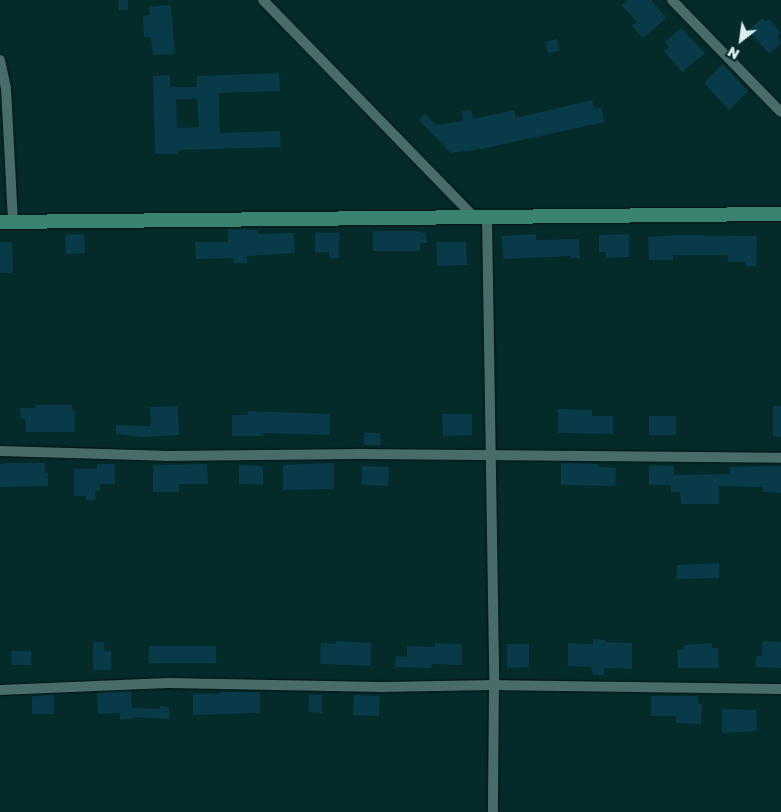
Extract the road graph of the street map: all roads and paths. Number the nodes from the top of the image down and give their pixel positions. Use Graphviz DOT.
graph roads {
  1 [pos="263,0"];
  2 [pos="672,0"];
  3 [pos="0,60"];
  4 [pos="781,112"];
  5 [pos="781,214"];
  6 [pos="481,217"];
  7 [pos="6,222"];
  8 [pos="0,451"];
  9 [pos="490,456"];
  10 [pos="781,458"];
  11 [pos="494,685"];
  12 [pos="781,689"];
  13 [pos="0,690"];
  14 [pos="493,812"];
  1 -- 6 [label="street"];
  2 -- 4 [label="street"];
  3 -- 7 [label="street"];
  5 -- 6 [label="street"];
  6 -- 7 [label="street"];
  6 -- 9 [label="street"];
  8 -- 9 [label="street"];
  9 -- 10 [label="street"];
  9 -- 11 [label="street"];
  11 -- 12 [label="street"];
  11 -- 13 [label="street"];
  11 -- 14 [label="street"];
}
